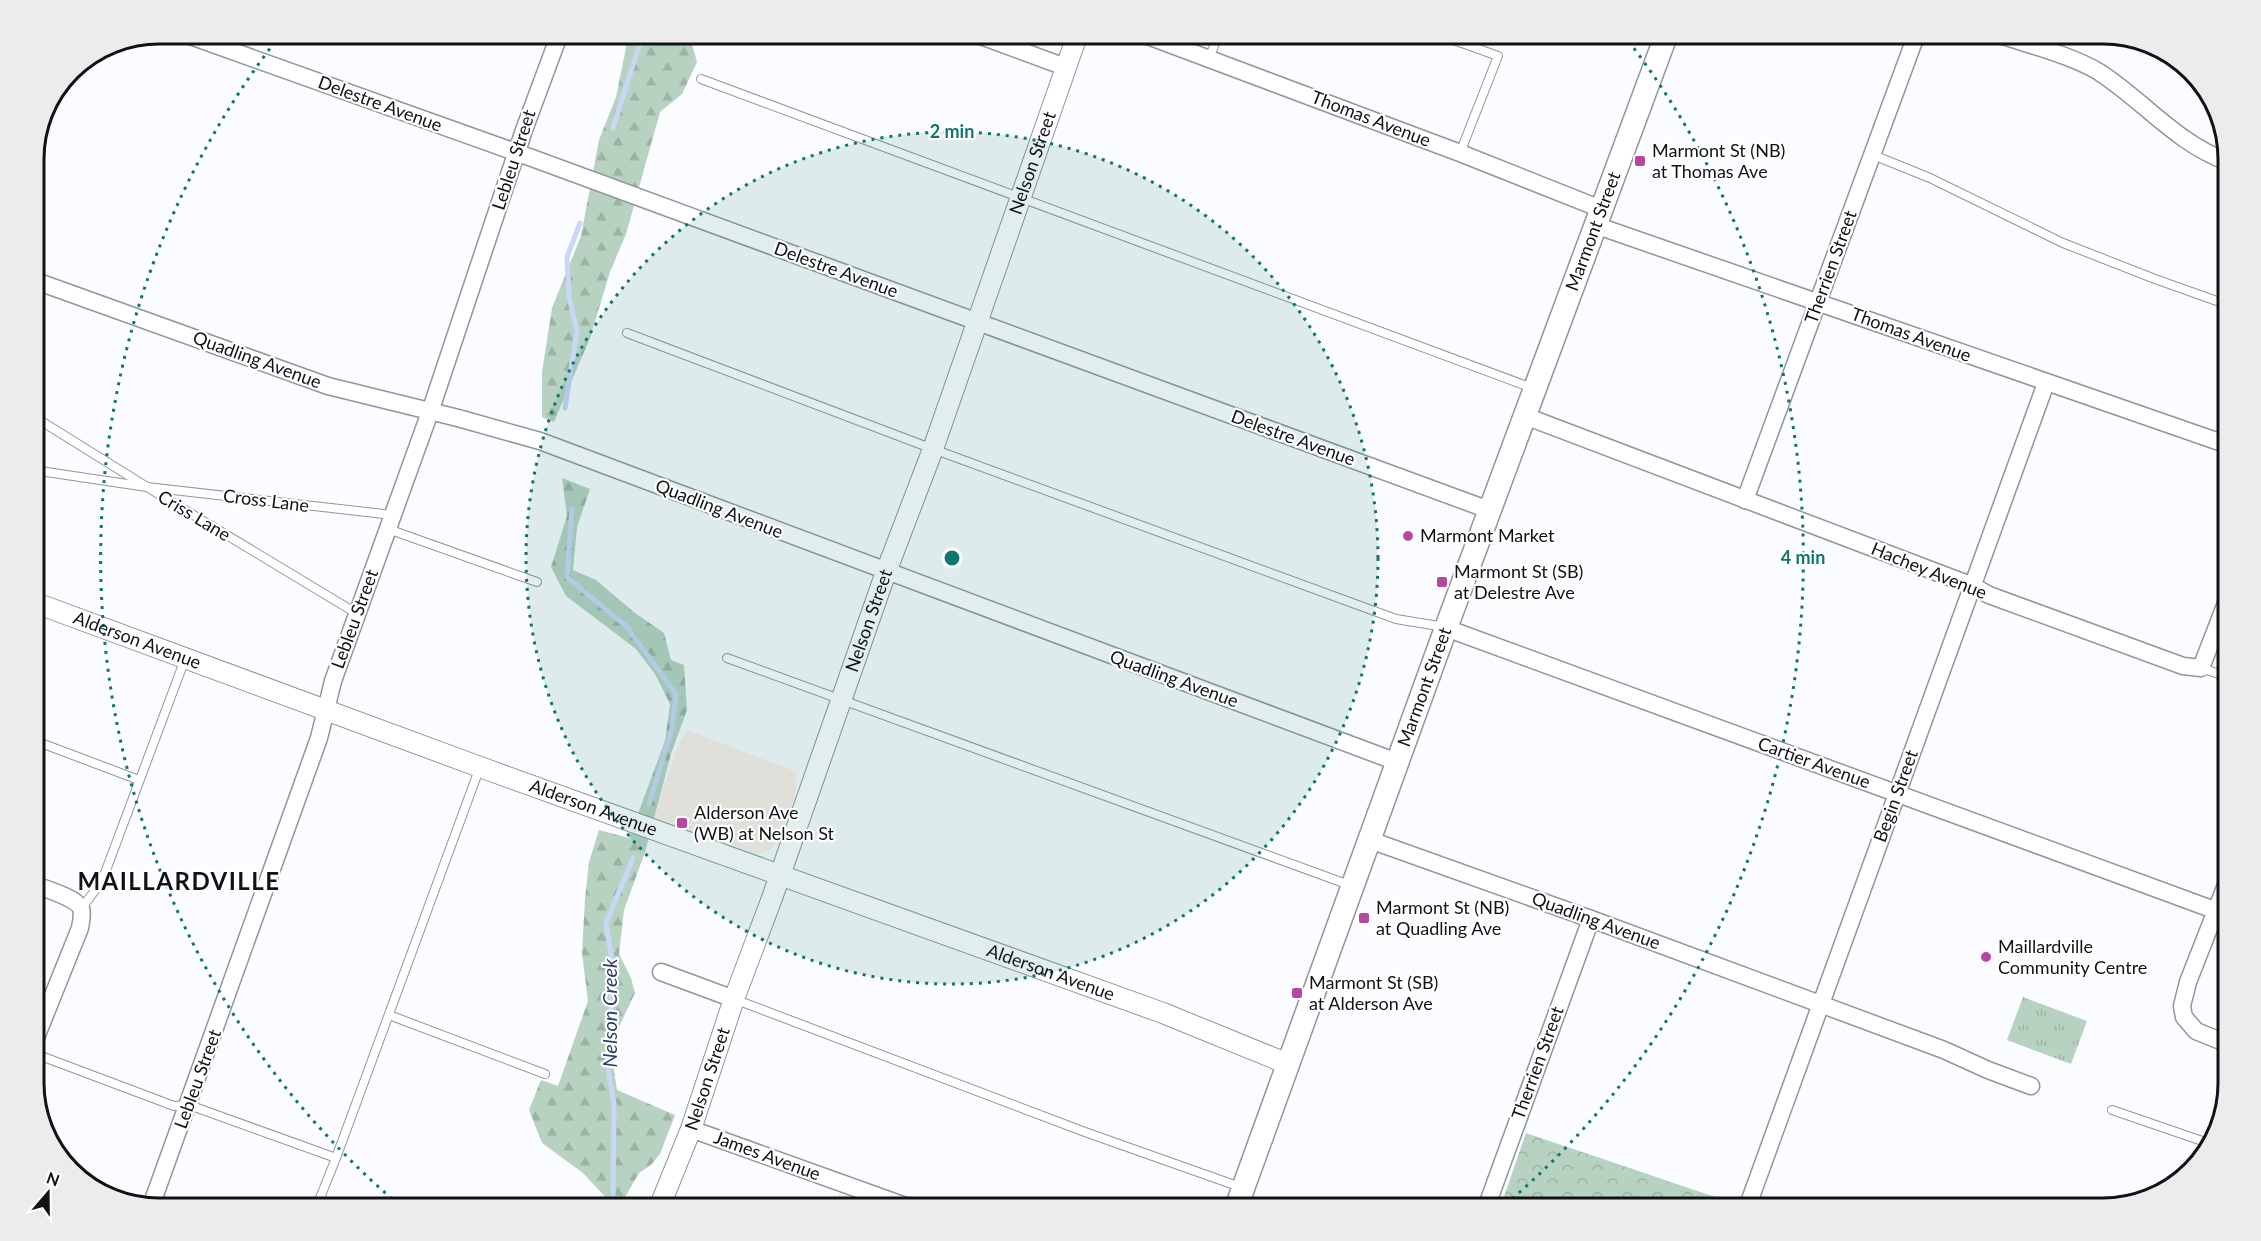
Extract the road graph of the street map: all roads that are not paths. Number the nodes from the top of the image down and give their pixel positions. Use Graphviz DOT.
graph roads {
  1 [pos="213,44"];
  2 [pos="556,44"];
  3 [pos="1004,44"];
  4 [pos="1074,44"];
  5 [pos="1169,44"];
  6 [pos="1215,44"];
  7 [pos="1465,44"];
  8 [pos="1663,44"];
  9 [pos="1913,44"];
  10 [pos="2026,44"];
  11 [pos="1209,59"];
  12 [pos="1065,66"];
  13 [pos="700,79"];
  14 [pos="517,153"];
  15 [pos="1460,153"];
  16 [pos="1873,155"];
  17 [pos="2217,157"];
  18 [pos="1021,199"];
  19 [pos="1598,217"];
  20 [pos="44,284"];
  21 [pos="2217,301"];
  22 [pos="1818,302"];
  23 [pos="978,322"];
  24 [pos="627,333"];
  25 [pos="2046,383"];
  26 [pos="1535,389"];
  27 [pos="430,412"];
  28 [pos="1525,416"];
  29 [pos="44,423"];
  30 [pos="2217,441"];
  31 [pos="933,449"];
  32 [pos="44,472"];
  33 [pos="147,487"];
  34 [pos="1745,500"];
  35 [pos="1489,510"];
  36 [pos="391,522"];
  37 [pos="886,572"];
  38 [pos="537,582"];
  39 [pos="1973,586"];
  40 [pos="44,606"];
  41 [pos="357,613"];
  42 [pos="2218,625"];
  43 [pos="1446,628"];
  44 [pos="727,658"];
  45 [pos="185,659"];
  46 [pos="2201,668"];
  47 [pos="2218,674"];
  48 [pos="842,699"];
  49 [pos="326,711"];
  50 [pos="44,744"];
  51 [pos="1397,762"];
  52 [pos="480,767"];
  53 [pos="139,780"];
  54 [pos="1897,794"];
  55 [pos="1370,840"];
  56 [pos="780,874"];
  57 [pos="1353,886"];
  58 [pos="44,889"];
  59 [pos="81,909"];
  60 [pos="2217,911"];
  61 [pos="1591,919"];
  62 [pos="661,972"];
  63 [pos="734,999"];
  64 [pos="1821,1006"];
  65 [pos="389,1015"];
  66 [pos="44,1017"];
  67 [pos="2218,1040"];
  68 [pos="44,1057"];
  69 [pos="1288,1064"];
  70 [pos="544,1074"];
  71 [pos="2031,1086"];
  72 [pos="189,1105"];
  73 [pos="2112,1110"];
  74 [pos="691,1129"];
  75 [pos="2201,1141"];
  76 [pos="336,1158"];
  77 [pos="154,1198"];
  78 [pos="320,1198"];
  79 [pos="663,1198"];
  80 [pos="883,1198"];
  81 [pos="1240,1198"];
  82 [pos="1490,1198"];
  83 [pos="1751,1198"];
  1 -- 14 [label="street, Delestre Avenue"];
  2 -- 14 [label="street, Lebleu Street"];
  3 -- 12 [label="street"];
  4 -- 12 [label="street, Nelson Street"];
  5 -- 11 [label="street, Thomas Avenue"];
  6 -- 11 [label="lane"];
  7 -- 15 [label="lane"];
  8 -- 19 [label="main road, Marmont Street"];
  9 -- 16 [label="street, Therrien Street"];
  10 -- 17 [label="street"];
  11 -- 15 [label="street, Thomas Avenue"];
  12 -- 18 [label="street, Nelson Street"];
  13 -- 18 [label="lane"];
  14 -- 23 [label="street, Delestre Avenue"];
  14 -- 27 [label="street, Lebleu Street"];
  15 -- 19 [label="street, Thomas Avenue"];
  16 -- 21 [label="lane"];
  16 -- 22 [label="street, Therrien Street"];
  18 -- 23 [label="street, Nelson Street"];
  18 -- 26 [label="lane"];
  19 -- 22 [label="street, Thomas Avenue"];
  19 -- 26 [label="main road, Marmont Street"];
  20 -- 27 [label="street, Quadling Avenue"];
  22 -- 25 [label="street, Thomas Avenue"];
  22 -- 34 [label="street, Therrien Street"];
  23 -- 31 [label="street, Nelson Street"];
  23 -- 35 [label="street, Delestre Avenue"];
  24 -- 31 [label="lane"];
  25 -- 30 [label="street, Thomas Avenue"];
  25 -- 39 [label="street, Begin Street"];
  26 -- 28 [label="main road, Marmont Street"];
  27 -- 36 [label="street, Lebleu Street"];
  27 -- 37 [label="street, Quadling Avenue"];
  28 -- 34 [label="street, Hachey Avenue"];
  28 -- 35 [label="main road, Marmont Street"];
  29 -- 33 [label="lane, Criss Lane"];
  31 -- 37 [label="street, Nelson Street"];
  31 -- 43 [label="lane"];
  32 -- 33 [label="lane, Cross Lane"];
  33 -- 36 [label="lane, Cross Lane"];
  33 -- 41 [label="lane, Criss Lane"];
  34 -- 39 [label="street, Hachey Avenue"];
  35 -- 43 [label="main road, Marmont Street"];
  36 -- 38 [label="lane, Cross Lane"];
  36 -- 41 [label="street, Lebleu Street"];
  37 -- 48 [label="street, Nelson Street"];
  37 -- 51 [label="street, Quadling Avenue"];
  39 -- 46 [label="street, Hachey Avenue"];
  39 -- 54 [label="street, Begin Street"];
  40 -- 45 [label="street, Alderson Avenue"];
  41 -- 49 [label="street, Lebleu Street"];
  42 -- 46 [label="street"];
  43 -- 51 [label="main road, Marmont Street"];
  43 -- 54 [label="street, Cartier Avenue"];
  44 -- 48 [label="lane"];
  45 -- 49 [label="street, Alderson Avenue"];
  45 -- 53 [label="lane"];
  46 -- 47 [label="lane"];
  48 -- 56 [label="street, Nelson Street"];
  48 -- 57 [label="lane"];
  49 -- 52 [label="street, Alderson Avenue"];
  49 -- 72 [label="street, Lebleu Street"];
  50 -- 53 [label="lane"];
  51 -- 55 [label="main road, Marmont Street"];
  52 -- 56 [label="street, Alderson Avenue"];
  52 -- 65 [label="lane"];
  53 -- 59 [label="lane"];
  54 -- 60 [label="street, Cartier Avenue"];
  54 -- 64 [label="street, Begin Street"];
  55 -- 57 [label="main road, Marmont Street"];
  55 -- 61 [label="street, Quadling Avenue"];
  56 -- 63 [label="street, Nelson Street"];
  56 -- 69 [label="street, Alderson Avenue"];
  57 -- 69 [label="main road, Marmont Street"];
  58 -- 59 [label="street"];
  59 -- 66 [label="street"];
  60 -- 67 [label="street"];
  61 -- 64 [label="street, Quadling Avenue"];
  61 -- 82 [label="street, Therrien Street"];
  62 -- 63 [label="street"];
  63 -- 74 [label="street, Nelson Street"];
  63 -- 81 [label="lane"];
  64 -- 71 [label="street, Quadling Avenue"];
  64 -- 83 [label="street, Begin Street"];
  65 -- 70 [label="lane"];
  65 -- 76 [label="lane"];
  68 -- 72 [label="lane"];
  69 -- 81 [label="main road, Marmont Street"];
  72 -- 76 [label="lane"];
  72 -- 77 [label="street, Lebleu Street"];
  73 -- 75 [label="lane"];
  74 -- 79 [label="street, Nelson Street"];
  74 -- 80 [label="street, James Avenue"];
  76 -- 78 [label="lane"];
}
